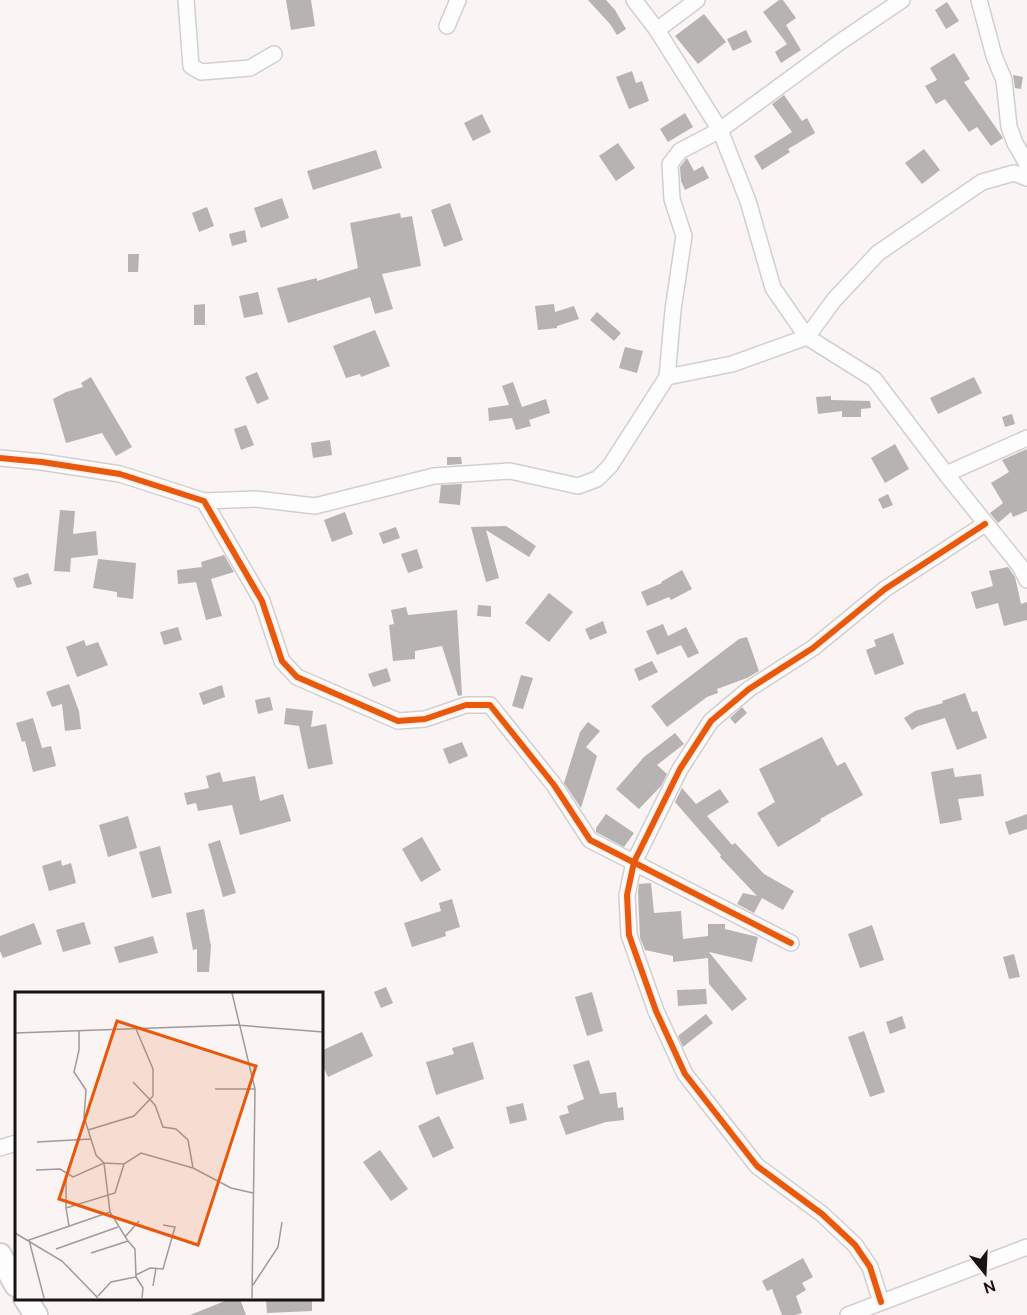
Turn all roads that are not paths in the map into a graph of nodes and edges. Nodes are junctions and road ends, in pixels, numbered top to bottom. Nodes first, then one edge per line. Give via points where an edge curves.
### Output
1 (186, 0) edge
2 (458, 0) edge
3 (634, 0) edge
4 (697, 0) edge
5 (902, 0) edge
6 (979, 0) edge
7 (447, 26) dead end
8 (657, 30) junction
9 (274, 54) dead end
10 (720, 130) junction
11 (1027, 164) edge
12 (1027, 178) edge
13 (807, 338) junction
14 (667, 377) junction
15 (1027, 438) edge
16 (0, 458) edge
17 (946, 474) junction
18 (204, 501) junction
19 (985, 524) junction
20 (1027, 580) edge
21 (634, 862) junction
22 (791, 943) dead end
23 (15, 1143) edge
24 (0, 1148) edge
25 (1027, 1247) edge
26 (0, 1255) edge
27 (15, 1283) edge
28 (26, 1300) edge
29 (881, 1302) junction
30 (36, 1315) edge
31 (848, 1315) edge

1 - 9 street via 191,66 201,72 250,69
2 - 7 street
3 - 8 street
4 - 8 street
5 - 10 street
6 - 11 street via 1004,80 1010,127
8 - 10 street
10 - 13 street via 748,201 773,288
10 - 14 street via 680,151 670,164 672,199 684,236
12 - 13 street via 1014,173 982,182 878,253 834,300
13 - 14 street via 732,364
13 - 17 street via 874,379
14 - 18 street via 610,466 597,479 578,486 510,471 434,476 315,506 256,499
15 - 17 street
16 - 18 street via 120,474
17 - 19 street
18 - 21 street via 262,601 282,661 297,677 398,721 425,719 466,705 490,705 555,786 590,840
19 - 20 street
19 - 21 street via 885,589 813,648 749,689 711,721 680,769
21 - 22 street
21 - 29 street via 627,895 629,935 656,1011 685,1074 757,1166 822,1214 855,1245 870,1267
23 - 24 street
25 - 29 street
26 - 27 street
28 - 30 street
29 - 31 street

